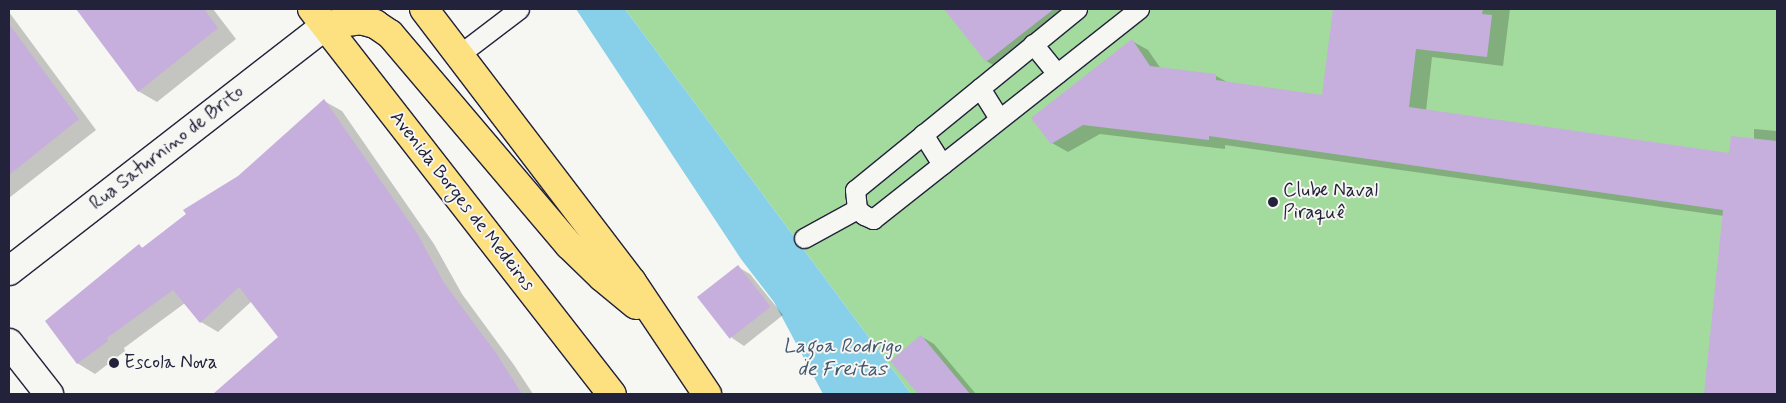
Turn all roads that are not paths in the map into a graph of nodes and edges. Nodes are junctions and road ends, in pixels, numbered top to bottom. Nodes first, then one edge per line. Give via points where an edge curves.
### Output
1 (424, 9) edge
2 (519, 9) edge
3 (1077, 9) edge
4 (1139, 9) edge
5 (319, 17) edge
6 (1033, 44) junction
7 (460, 54) junction
8 (1057, 74) junction
9 (980, 88) junction
10 (999, 119) junction
11 (923, 134) junction
12 (942, 164) junction
13 (857, 209) junction
14 (804, 238) dead end
15 (9, 271) edge
16 (659, 323) junction
17 (9, 342) edge
18 (49, 394) edge
19 (612, 394) edge
20 (707, 394) edge

1 - 7 highway
2 - 7 lane
3 - 6 lane
4 - 8 lane
5 - 15 street, Rua Saturnino de Brito
5 - 16 highway via 360,20 375,24 390,34 569,245 602,277
5 - 19 highway, Avenida Borges de Medeiros
6 - 8 lane
6 - 9 lane
7 - 16 highway via 632,282
8 - 10 lane
9 - 10 lane
9 - 11 lane
10 - 12 lane
11 - 12 lane
11 - 13 lane via 855,190
12 - 13 lane via 874,219
13 - 14 lane
16 - 20 highway
17 - 18 street

